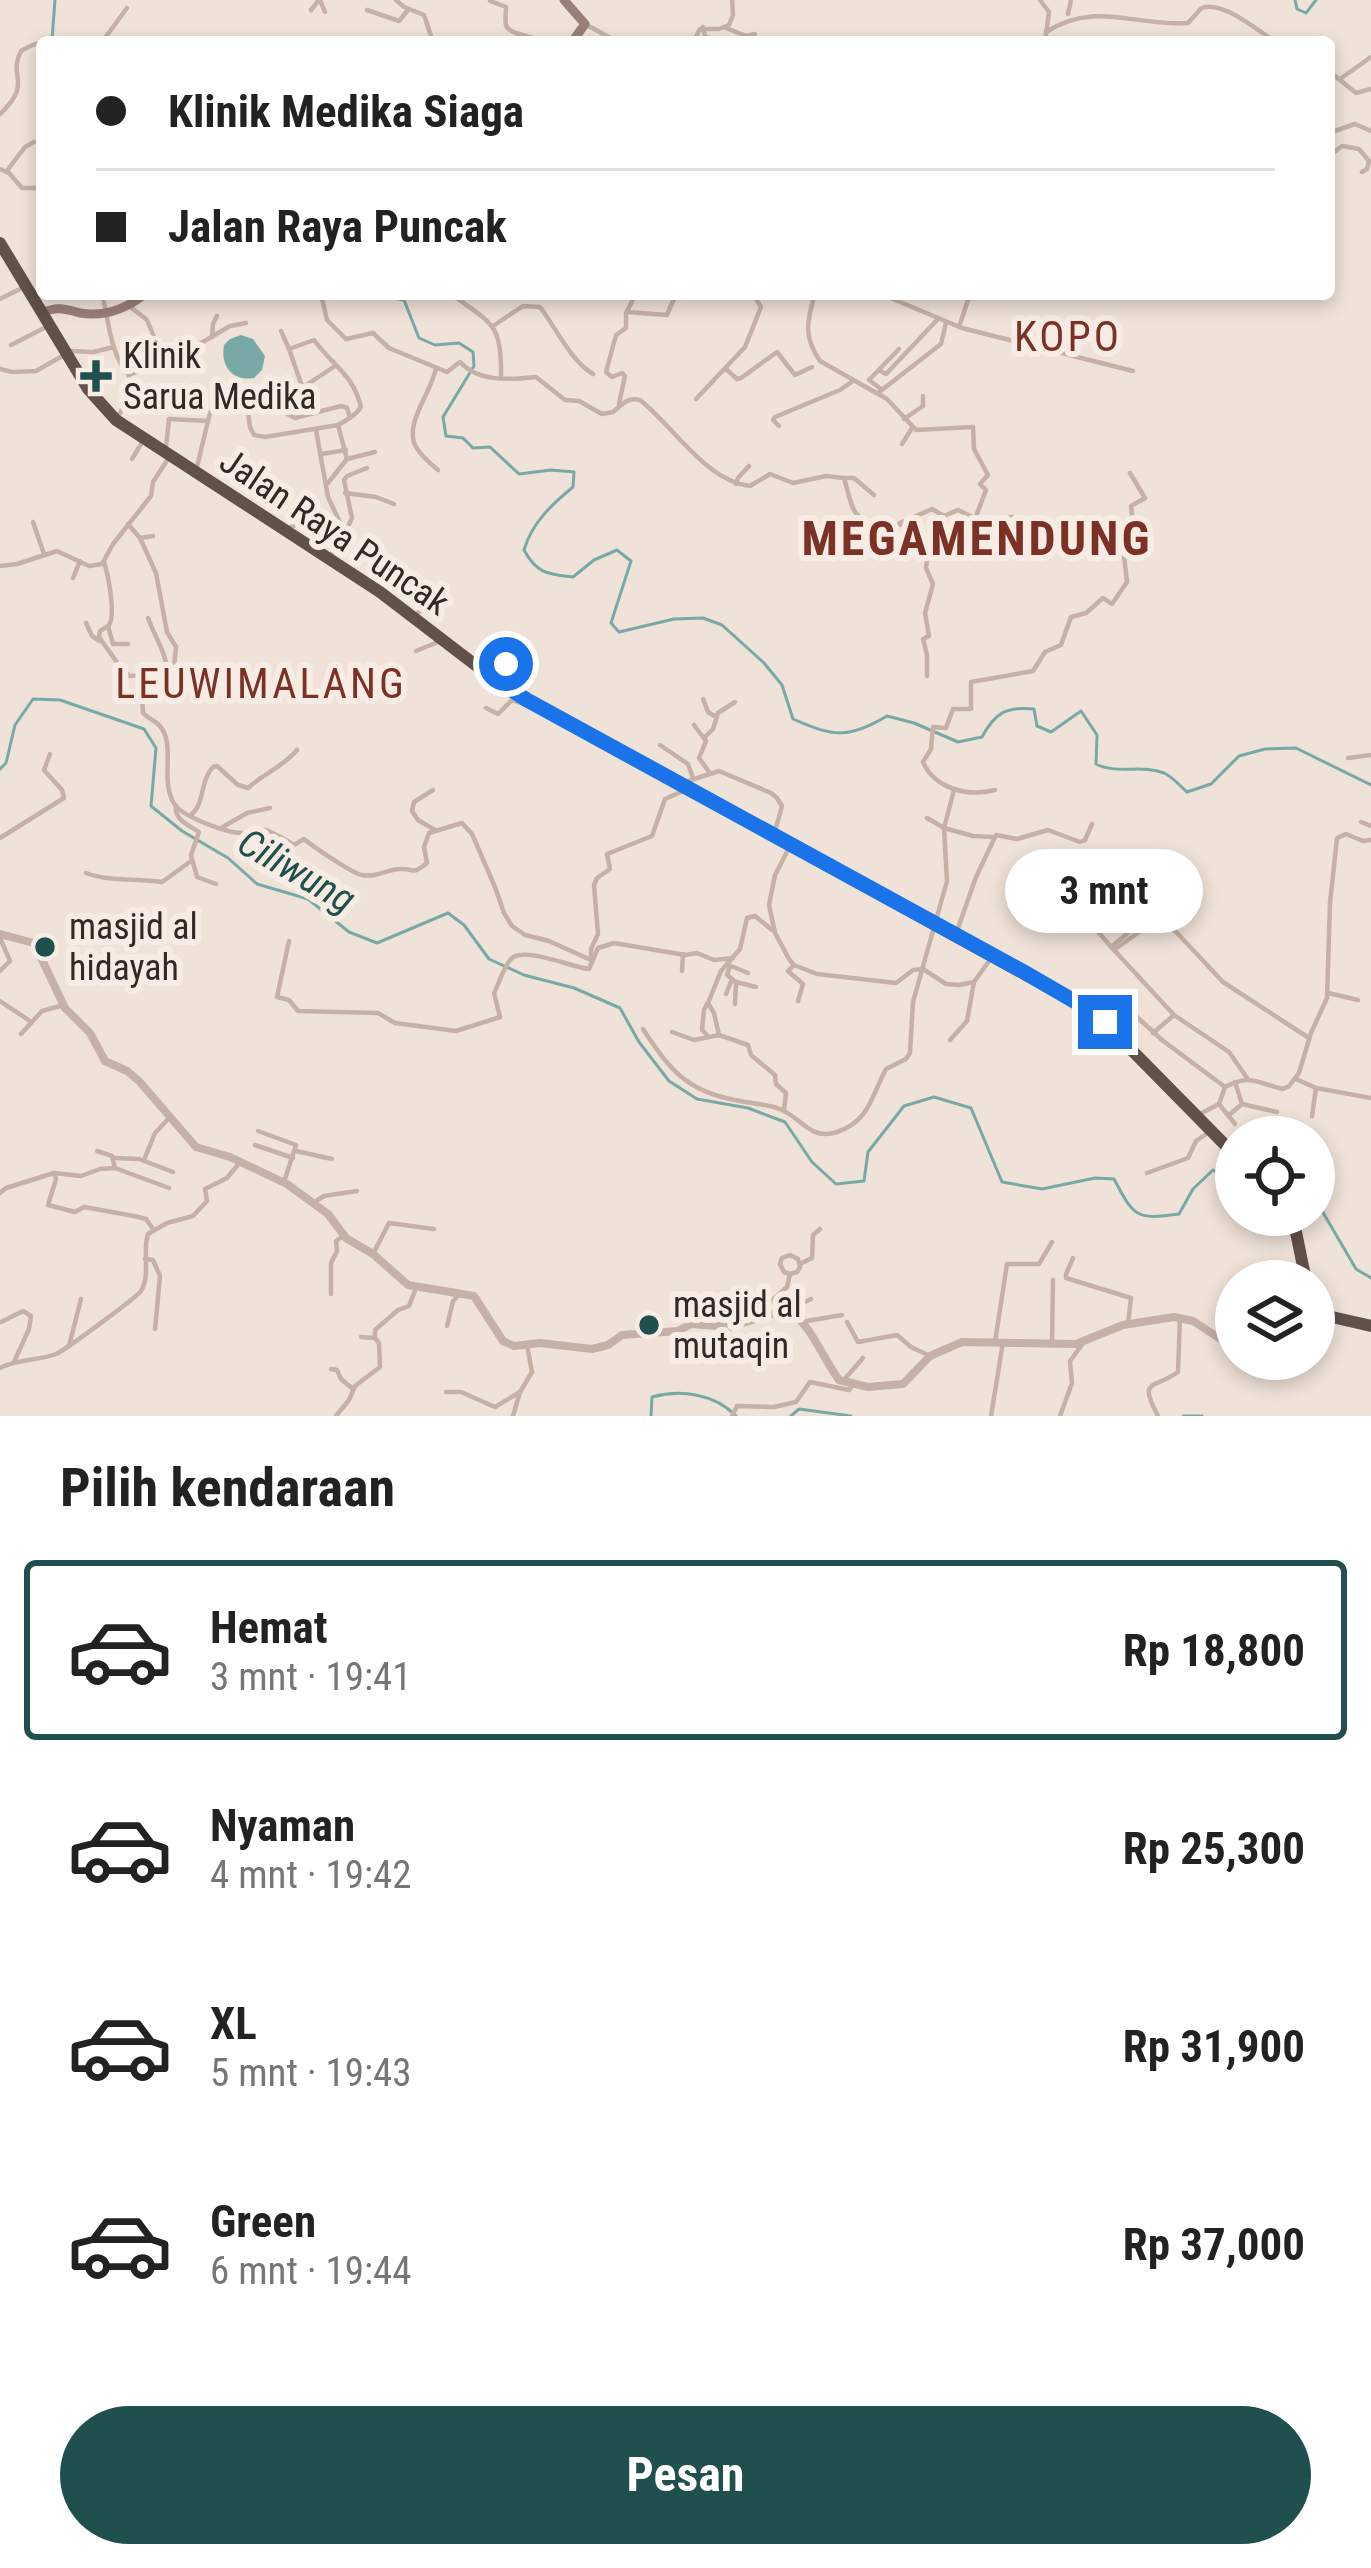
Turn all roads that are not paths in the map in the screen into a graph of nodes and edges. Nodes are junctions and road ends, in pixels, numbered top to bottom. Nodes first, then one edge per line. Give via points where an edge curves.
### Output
1 (320, 0) edge
2 (396, 0) edge
3 (564, 0) edge
4 (732, 0) edge
5 (1040, 0) edge
6 (1071, 0) edge
7 (490, 1) edge
8 (127, 8) dead end
9 (1092, 8) dead end
10 (311, 10) dead end
11 (367, 10) dead end
12 (408, 10) junction
13 (1124, 10) dead end
14 (325, 12) dead end
15 (1068, 14) junction
16 (585, 24) junction
17 (703, 27) junction
18 (725, 28) junction
19 (1046, 32) junction
20 (755, 34) dead end
21 (106, 36) edge
22 (431, 36) edge
23 (516, 36) edge
24 (576, 36) edge
25 (607, 36) edge
26 (696, 36) edge
27 (706, 36) edge
28 (740, 36) edge
29 (751, 36) edge
30 (1046, 36) edge
31 (1267, 36) edge
32 (36, 45) edge
33 (1371, 57) edge
34 (1335, 76) edge
35 (1340, 79) junction
36 (1371, 89) edge
37 (0, 114) edge
38 (1371, 130) edge
39 (1335, 132) edge
40 (34, 142) dead end
41 (1335, 151) edge
42 (3, 170) edge
43 (1362, 172) dead end
44 (36, 188) edge
45 (0, 243) edge
46 (26, 286) junction
47 (0, 299) edge
48 (103, 300) edge
49 (132, 300) edge
50 (137, 300) edge
51 (322, 300) edge
52 (460, 300) edge
53 (633, 300) edge
54 (673, 300) edge
55 (757, 300) edge
56 (813, 300) edge
57 (895, 300) edge
58 (968, 300) edge
59 (628, 312) junction
60 (42, 313) junction
61 (106, 313) junction
62 (217, 316) dead end
63 (942, 321) junction
64 (246, 323) dead end
65 (50, 326) junction
66 (493, 326) junction
67 (959, 327) junction
68 (281, 331) dead end
69 (212, 337) junction
70 (11, 345) dead end
71 (114, 347) junction
72 (289, 349) junction
73 (898, 349) dead end
74 (67, 354) junction
75 (164, 361) junction
76 (891, 362) junction
77 (337, 364) junction
78 (812, 367) dead end
79 (436, 368) junction
80 (0, 369) edge
81 (725, 369) junction
82 (1132, 371) dead end
83 (593, 374) dead end
84 (129, 376) junction
85 (501, 376) junction
86 (853, 381) junction
87 (302, 386) junction
88 (213, 390) dead end
89 (880, 391) junction
90 (923, 396) dead end
91 (697, 399) dead end
92 (620, 404) junction
93 (275, 406) junction
94 (350, 418) junction
95 (904, 419) junction
96 (116, 420) junction
97 (208, 421) junction
98 (338, 425) junction
99 (779, 426) dead end
100 (912, 428) junction
101 (316, 429) junction
102 (144, 439) junction
103 (902, 444) dead end
104 (346, 450) junction
105 (375, 452) dead end
106 (168, 454) junction
107 (320, 455) junction
108 (347, 458) junction
109 (132, 459) dead end
110 (749, 466) dead end
111 (367, 468) dead end
112 (438, 470) dead end
113 (196, 472) junction
114 (1130, 473) dead end
115 (844, 478) junction
116 (737, 482) junction
117 (326, 486) junction
118 (345, 493) junction
119 (874, 495) dead end
120 (394, 505) dead end
121 (1012, 517) dead end
122 (975, 519) junction
123 (33, 522) dead end
124 (128, 524) junction
125 (899, 524) junction
126 (285, 530) junction
127 (154, 536) dead end
128 (343, 537) junction
129 (140, 538) junction
130 (44, 554) junction
131 (329, 558) junction
132 (80, 561) junction
133 (104, 561) junction
134 (0, 566) edge
135 (73, 578) dead end
136 (434, 596) dead end
137 (413, 617) junction
138 (148, 618) dead end
139 (86, 623) dead end
140 (442, 639) junction
141 (104, 641) junction
142 (128, 644) dead end
143 (416, 651) dead end
144 (522, 652) dead end
145 (152, 668) dead end
146 (168, 670) junction
147 (141, 676) junction
148 (927, 676) dead end
149 (493, 678) junction
150 (704, 699) dead end
151 (527, 700) junction
152 (735, 702) dead end
153 (486, 708) dead end
154 (716, 717) junction
155 (694, 725) dead end
156 (704, 738) junction
157 (660, 745) dead end
158 (297, 750) dead end
159 (50, 754) dead end
160 (1371, 755) edge
161 (1348, 758) dead end
162 (710, 772) junction
163 (686, 784) junction
164 (954, 789) junction
165 (433, 790) dead end
166 (995, 790) dead end
167 (176, 806) junction
168 (270, 808) dead end
169 (190, 815) junction
170 (926, 818) dead end
171 (1361, 822) dead end
172 (1091, 824) dead end
173 (1371, 826) edge
174 (221, 828) junction
175 (944, 828) junction
176 (435, 830) junction
177 (773, 836) junction
178 (993, 837) junction
179 (0, 838) edge
180 (1371, 840) edge
181 (790, 845) junction
182 (191, 861) junction
183 (86, 873) dead end
184 (216, 884) dead end
185 (1129, 906) dead end
186 (1150, 906) dead end
187 (1161, 918) junction
188 (936, 923) junction
189 (1145, 927) junction
190 (775, 933) junction
191 (0, 936) edge
192 (955, 936) junction
193 (289, 941) dead end
194 (1113, 949) junction
195 (682, 954) junction
196 (992, 956) junction
197 (734, 958) junction
198 (592, 959) junction
199 (794, 964) junction
200 (729, 965) junction
201 (923, 968) junction
202 (0, 971) edge
203 (682, 971) dead end
204 (748, 973) dead end
205 (734, 981) junction
206 (974, 982) junction
207 (756, 987) dead end
208 (1328, 993) junction
209 (726, 994) dead end
210 (1358, 1000) dead end
211 (0, 1001) edge
212 (798, 1001) dead end
213 (708, 1003) junction
214 (735, 1004) dead end
215 (64, 1005) junction
216 (1174, 1015) junction
217 (30, 1022) junction
218 (1105, 1022) junction
219 (643, 1029) dead end
220 (672, 1032) dead end
221 (1153, 1033) junction
222 (21, 1034) dead end
223 (719, 1035) junction
224 (709, 1037) junction
225 (1309, 1038) junction
226 (950, 1040) dead end
227 (1247, 1078) junction
228 (1296, 1079) junction
229 (1234, 1082) junction
230 (1225, 1087) junction
231 (1316, 1088) junction
232 (1371, 1098) edge
233 (1219, 1104) junction
234 (1242, 1104) junction
235 (784, 1111) junction
236 (1277, 1112) dead end
237 (1229, 1115) joint
238 (1195, 1116) junction
239 (1312, 1116) dead end
240 (170, 1117) junction
241 (1210, 1132) junction
242 (1215, 1137) edge
243 (97, 1151) dead end
244 (294, 1154) junction
245 (114, 1158) junction
246 (332, 1159) dead end
247 (144, 1160) junction
248 (241, 1161) junction
249 (115, 1168) junction
250 (55, 1172) junction
251 (173, 1172) dead end
252 (1147, 1173) dead end
253 (284, 1182) junction
254 (169, 1188) dead end
255 (356, 1191) dead end
256 (0, 1193) edge
257 (313, 1203) junction
258 (153, 1229) junction
259 (434, 1229) dead end
260 (820, 1229) dead end
261 (344, 1236) junction
262 (1052, 1242) dead end
263 (373, 1254) junction
264 (1073, 1258) dead end
265 (145, 1259) junction
266 (800, 1264) junction
267 (790, 1274) junction
268 (1053, 1280) dead end
269 (416, 1288) junction
270 (462, 1292) junction
271 (331, 1294) dead end
272 (81, 1299) dead end
273 (811, 1299) dead end
274 (789, 1310) junction
275 (767, 1313) junction
276 (1180, 1317) junction
277 (1335, 1318) edge
278 (1, 1322) edge
279 (801, 1322) junction
280 (1128, 1324) junction
281 (447, 1326) dead end
282 (1371, 1326) edge
283 (155, 1329) dead end
284 (1215, 1335) edge
285 (361, 1337) dead end
286 (375, 1338) junction
287 (999, 1342) junction
288 (1084, 1342) junction
289 (1052, 1343) junction
290 (526, 1345) junction
291 (69, 1346) junction
292 (930, 1356) junction
293 (862, 1358) dead end
294 (14, 1363) junction
295 (0, 1368) edge
296 (331, 1369) dead end
297 (847, 1384) junction
298 (353, 1389) junction
299 (446, 1392) dead end
300 (520, 1392) junction
301 (336, 1416) edge
302 (513, 1416) edge
303 (732, 1416) edge
304 (992, 1416) edge
305 (1061, 1416) edge
306 (1158, 1416) edge

1 - 10 street
1 - 14 street
2 - 12 street
3 - 16 main road
4 - 18 street
5 - 19 street via 1049,12
6 - 15 street
7 - 23 street via 506,7 506,28
8 - 21 street
9 - 15 street
11 - 12 street via 400,21
12 - 22 street via 424,15
13 - 31 street via 1184,24 1200,8 1220,8
15 - 19 street
16 - 24 main road
16 - 25 street
17 - 18 street
17 - 26 street
17 - 27 street
18 - 28 street
19 - 30 street
20 - 29 street
32 - 37 street via 18,54 19,89
33 - 35 street
34 - 35 street
35 - 36 street via 1356,93
38 - 39 street via 1355,124
40 - 42 street
41 - 43 street via 1357,148 1369,159
42 - 44 street via 22,188
45 - 46 highway, Jalan Raya Puncak
46 - 47 street
46 - 60 highway, Jalan Raya Puncak
48 - 61 street
49 - 61 main road
50 - 75 street
51 - 79 street via 327,320 346,339 371,332
52 - 66 street
53 - 59 street
54 - 59 street via 667,315
55 - 81 street via 745,347
56 - 86 street via 806,324 815,354
57 - 63 street
58 - 67 street
59 - 92 street via 606,372 625,375
60 - 61 main road
60 - 65 highway, Jalan Raya Puncak
61 - 71 street
62 - 69 street
63 - 67 street
63 - 76 street
63 - 89 street via 941,344
64 - 69 street
65 - 70 street
65 - 74 highway, Jalan Raya Puncak
66 - 83 street via 523,306 539,307
66 - 85 street
67 - 82 street
68 - 72 street
69 - 75 street
71 - 74 street
71 - 84 street
72 - 77 street via 314,340
72 - 87 street
73 - 76 street
74 - 80 street via 36,371
74 - 96 highway, Jalan Raya Puncak
75 - 84 street
76 - 89 street via 868,381
77 - 87 street
77 - 94 street via 362,404
78 - 81 street via 795,375 778,352 741,378
79 - 85 street via 448,372 461,362 483,379
79 - 112 street via 413,438
81 - 91 street
84 - 96 street
85 - 92 street via 538,378 602,414
86 - 89 street
86 - 99 street via 775,417
87 - 93 street
88 - 97 street
89 - 95 street
90 - 95 street via 923,406
92 - 116 street via 640,400 702,462
93 - 94 street via 298,418 344,406
93 - 101 street via 261,402 249,411 255,436
94 - 98 street
95 - 100 street
96 - 102 highway, Jalan Raya Puncak
97 - 106 street via 169,419
97 - 113 street
98 - 101 street
98 - 104 street
100 - 103 street
100 - 122 street via 973,427 988,475
101 - 107 street
102 - 106 highway, Jalan Raya Puncak
102 - 109 street
104 - 107 street
104 - 108 street
105 - 108 street
106 - 113 highway, Jalan Raya Puncak
106 - 124 street via 152,496
107 - 117 street
108 - 117 street
110 - 116 street
111 - 118 street via 346,476
113 - 126 highway, Jalan Raya Puncak
114 - 164 street via 1145,498 1131,506 1126,582 1112,604 1103,598 1069,618 1061,645 1034,670 971,682 970,709 952,710 946,728 933,727 925,769
115 - 116 street via 793,483 771,474 750,486
115 - 119 street
115 - 125 street via 849,503 865,523 879,530
117 - 128 street
118 - 120 street
118 - 128 street via 352,515
121 - 122 street
122 - 125 street via 932,509
123 - 130 street
124 - 129 street
124 - 133 street
125 - 148 street via 920,532 929,548
126 - 128 street via 308,520
126 - 131 highway, Jalan Raya Puncak
127 - 129 street
128 - 131 street
129 - 146 street via 176,646
130 - 132 street
130 - 134 street
131 - 137 highway, Jalan Raya Puncak
132 - 133 street
132 - 135 street
133 - 141 street via 112,612
136 - 137 street
137 - 140 highway, Jalan Raya Puncak
138 - 146 street
139 - 141 street
140 - 143 street
140 - 149 highway, Jalan Raya Puncak
141 - 142 street
141 - 147 street via 127,674
144 - 149 street
145 - 146 street
146 - 147 street
147 - 167 street via 143,713 166,739
149 - 151 highway, Jalan Raya Puncak
150 - 154 street
151 - 153 street via 511,700 499,714
151 - 163 highway, Jalan Raya Puncak
152 - 154 street
154 - 156 street
155 - 156 street
156 - 162 street via 700,759
157 - 163 street via 688,764
158 - 169 street via 248,788 211,768
159 - 179 street via 44,770 64,797
160 - 161 street
162 - 163 street
162 - 177 street via 777,798 782,812
163 - 177 highway, Jalan Raya Puncak
163 - 198 street via 666,798 652,835 608,854 610,870 594,884
164 - 166 street
164 - 175 street
165 - 176 street via 412,807
167 - 169 street
167 - 182 street via 199,832
168 - 174 street
169 - 174 street
170 - 175 street
171 - 173 street
172 - 178 street via 1080,842 1048,830
174 - 176 street via 263,829 294,845 304,839 362,875 422,868
175 - 178 street
175 - 188 street via 948,875
176 - 198 street via 467,826 517,931
177 - 181 highway, Jalan Raya Puncak
178 - 192 street
180 - 208 street via 1336,838
181 - 188 highway, Jalan Raya Puncak
181 - 190 street via 771,888
182 - 183 street via 162,882
182 - 184 street via 199,878
185 - 189 street
186 - 187 street
187 - 189 street
187 - 225 street via 1225,984
188 - 192 highway, Jalan Raya Puncak
188 - 201 street
189 - 194 street
190 - 197 street via 750,915
190 - 199 street
191 - 202 street via 10,961
191 - 215 street via 35,944
192 - 196 highway, Jalan Raya Puncak
193 - 198 street via 277,997 300,1012 378,1013 395,1023 458,1031 500,1017 494,993 520,955 590,969
194 - 194 street via 1094,927 1108,913 1128,933
194 - 216 street
195 - 197 street
195 - 198 street via 614,943
195 - 203 street
196 - 206 street
196 - 218 highway, Jalan Raya Puncak
197 - 200 street
199 - 201 street via 820,975 895,982
199 - 212 street via 788,971 803,984
200 - 204 street
200 - 205 street
200 - 213 street
201 - 206 street via 950,985
201 - 235 street via 910,1053 886,1069 864,1117 822,1134
205 - 207 street
205 - 209 street
205 - 214 street
206 - 226 street via 969,1017
208 - 210 street
208 - 225 street
211 - 217 street
213 - 223 street
213 - 224 street via 701,1025
215 - 217 street
215 - 240 street via 105,1061 135,1077
216 - 221 street
216 - 227 street via 1227,1050
217 - 222 street
218 - 221 street via 1122,1004
218 - 238 highway, Jalan Raya Puncak
219 - 235 street via 682,1079
220 - 224 street
221 - 230 street
223 - 224 street
223 - 235 street via 748,1045 773,1073 787,1095
225 - 228 street
227 - 228 street via 1283,1089
227 - 229 street
228 - 231 street
229 - 230 street
229 - 234 street
230 - 233 street
231 - 232 street
231 - 239 street
233 - 237 street
233 - 238 street
234 - 236 street
234 - 237 street
238 - 241 highway, Jalan Raya Puncak
240 - 247 street
240 - 248 street via 198,1148
241 - 242 highway, Jalan Raya Puncak
241 - 252 street via 1188,1158
243 - 245 street
244 - 244 street via 256,1146 260,1132 294,1143
244 - 246 street
244 - 253 street
245 - 247 street
245 - 249 street
247 - 251 street
248 - 253 street
248 - 258 street via 204,1190 207,1201 195,1216
249 - 250 street
249 - 254 street
250 - 256 street
250 - 258 street via 47,1205 134,1216
253 - 257 street
255 - 257 street
257 - 261 street
258 - 265 street
259 - 263 street via 388,1222
260 - 266 street via 812,1258
261 - 263 street
261 - 271 street via 331,1263
262 - 287 street via 1039,1264 1007,1264
263 - 269 street
264 - 280 street via 1066,1278 1131,1298
265 - 283 street via 160,1274
265 - 291 street via 139,1294
266 - 267 street
266 - 267 street via 784,1256 781,1267
267 - 275 street
268 - 289 street
269 - 270 street
269 - 286 street via 411,1304
270 - 281 street
270 - 290 street via 477,1299 504,1342
272 - 291 street
273 - 274 street
274 - 275 street
274 - 279 street
275 - 290 street via 730,1327 622,1335 592,1349
276 - 280 street
276 - 284 street
276 - 306 street via 1178,1372 1148,1390
277 - 282 highway
278 - 294 street via 25,1310 31,1317
279 - 292 street via 845,1319 858,1342 897,1335
279 - 297 street
280 - 288 street
285 - 286 street
286 - 298 street via 380,1366
287 - 289 street
287 - 292 street via 959,1342
287 - 304 street
288 - 289 street
288 - 305 street via 1070,1361
290 - 300 street via 532,1370
291 - 294 street
292 - 297 street via 898,1386
293 - 297 street
294 - 295 street
296 - 298 street
297 - 303 street via 849,1390 810,1382 794,1403 736,1406
298 - 301 street
299 - 300 street via 496,1407
300 - 302 street

